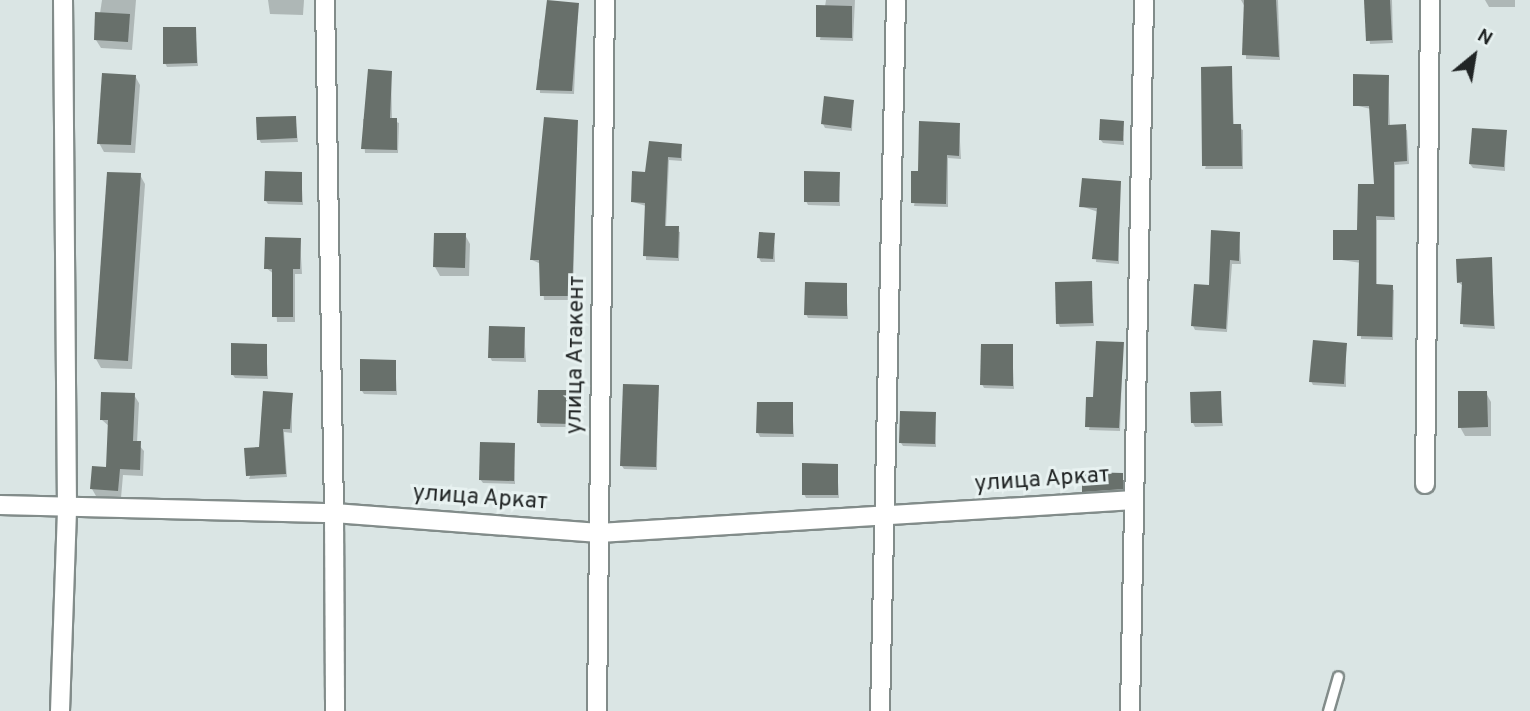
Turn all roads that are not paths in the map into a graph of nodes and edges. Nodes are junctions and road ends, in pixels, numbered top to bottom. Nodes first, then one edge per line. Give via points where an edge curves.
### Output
1 (63, 0) edge
2 (325, 0) edge
3 (605, 0) edge
4 (895, 0) edge
5 (1144, 0) edge
6 (1430, 0) edge
7 (1425, 484) dead end
8 (1134, 500) junction
9 (0, 505) edge
10 (67, 508) junction
11 (334, 513) junction
12 (882, 517) junction
13 (599, 533) junction
14 (1338, 676) dead end
15 (60, 711) edge
16 (335, 711) edge
17 (597, 711) edge
18 (880, 711) edge
19 (1130, 711) edge
20 (1328, 711) edge

1 - 10 street
2 - 11 street
3 - 13 street, улица Атакент
4 - 12 street
5 - 8 street
6 - 7 street
8 - 12 street, улица Аркат
8 - 19 street
9 - 10 street, улица Аркат
10 - 11 street, улица Аркат
10 - 15 street
11 - 13 street, улица Аркат
11 - 16 street
12 - 13 street, улица Аркат
12 - 18 street
13 - 17 street, улица Атакент
14 - 20 lane

